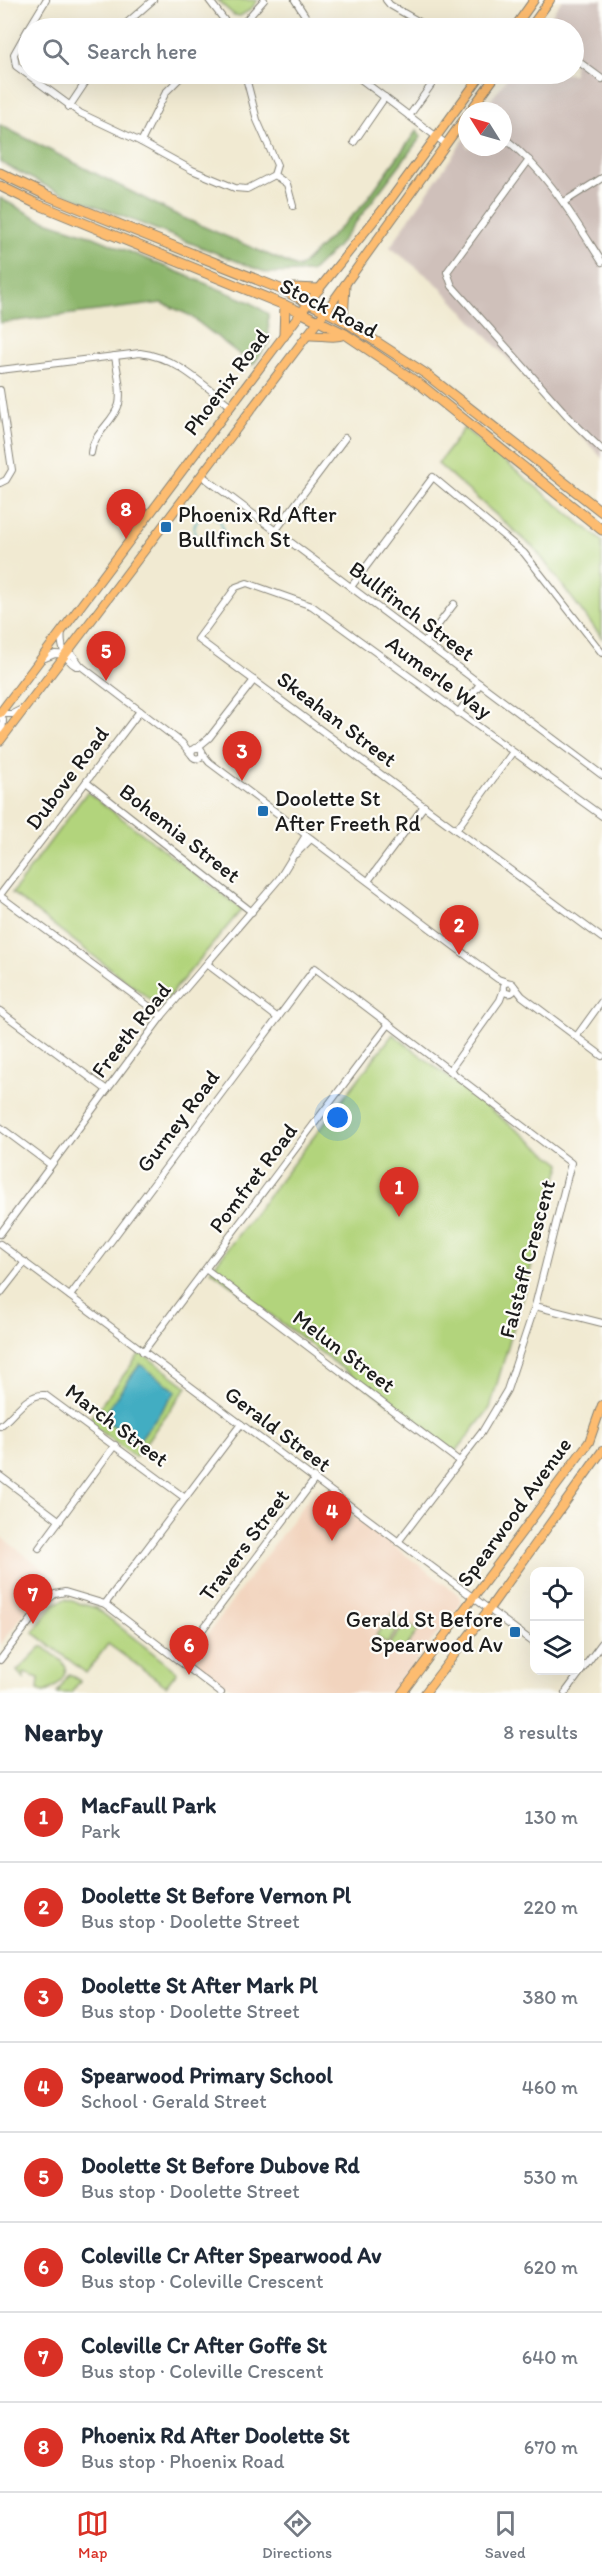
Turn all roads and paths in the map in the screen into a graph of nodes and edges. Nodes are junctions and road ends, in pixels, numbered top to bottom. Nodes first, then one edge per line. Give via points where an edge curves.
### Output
1 (46, 0) edge
2 (153, 0) edge
3 (209, 0) edge
4 (264, 0) edge
5 (295, 0) edge
6 (386, 0) edge
7 (534, 0) edge
8 (550, 0) edge
9 (35, 18) edge
10 (132, 18) edge
11 (221, 18) edge
12 (249, 18) edge
13 (307, 18) edge
14 (413, 18) edge
15 (521, 18) edge
16 (537, 18) edge
17 (18, 47) edge
18 (584, 66) edge
19 (18, 68) edge
20 (602, 79) edge
21 (39, 84) edge
22 (84, 84) edge
23 (174, 84) edge
24 (248, 84) edge
25 (368, 84) edge
26 (432, 84) edge
27 (475, 84) edge
28 (490, 84) edge
29 (386, 97) junction
30 (462, 101) joint
31 (478, 102) edge
32 (69, 107) junction
33 (456, 109) joint
34 (409, 116) junction
35 (458, 128) edge
36 (436, 136) junction
37 (141, 142) junction
38 (354, 142) dead end
39 (446, 144) junction
40 (512, 145) edge
41 (529, 160) junction
42 (0, 172) edge
43 (274, 175) junction
44 (602, 178) edge
45 (0, 186) edge
46 (564, 202) junction
47 (293, 206) dead end
48 (602, 262) edge
49 (345, 285) junction
50 (319, 289) junction
51 (283, 290) junction
52 (309, 303) junction
53 (285, 305) junction
54 (326, 310) junction
55 (302, 312) junction
56 (318, 320) junction
57 (343, 320) junction
58 (345, 334) junction
59 (307, 335) junction
60 (284, 336) junction
61 (115, 356) junction
62 (0, 370) edge
63 (0, 390) edge
64 (231, 406) junction
65 (345, 438) dead end
66 (602, 450) edge
67 (91, 453) dead end
68 (201, 475) junction
69 (0, 483) edge
70 (602, 512) edge
71 (276, 530) junction
72 (602, 530) edge
73 (248, 583) joint
74 (351, 587) junction
75 (454, 604) dead end
76 (62, 631) junction
77 (425, 642) junction
78 (602, 653) edge
79 (66, 654) junction
80 (39, 660) junction
81 (254, 680) junction
82 (480, 684) junction
83 (27, 706) junction
84 (140, 711) junction
85 (458, 713) junction
86 (0, 714) edge
87 (1, 740) edge
88 (197, 752) junction
89 (512, 753) junction
90 (601, 773) edge
91 (86, 782) junction
92 (424, 806) junction
93 (602, 816) edge
94 (456, 830) junction
95 (309, 837) junction
96 (368, 881) junction
97 (0, 896) edge
98 (252, 912) junction
99 (602, 938) edge
100 (207, 964) junction
101 (315, 968) joint
102 (508, 989) junction
103 (602, 1001) edge
104 (0, 1011) edge
105 (162, 1016) junction
106 (278, 1018) junction
107 (389, 1024) junction
108 (576, 1037) junction
109 (602, 1056) edge
110 (450, 1070) junction
111 (107, 1090) junction
112 (0, 1127) edge
113 (51, 1165) junction
114 (0, 1234) edge
115 (0, 1244) edge
116 (25, 1262) junction
117 (207, 1270) junction
118 (0, 1294) edge
119 (70, 1296) junction
120 (535, 1306) junction
121 (602, 1323) edge
122 (143, 1352) junction
123 (602, 1405) edge
124 (241, 1424) junction
125 (0, 1426) edge
126 (115, 1445) junction
127 (602, 1451) edge
128 (459, 1461) junction
129 (0, 1476) edge
130 (315, 1479) junction
131 (185, 1498) junction
132 (60, 1521) junction
133 (398, 1542) junction
134 (39, 1548) dead end
135 (474, 1598) junction
136 (105, 1604) junction
137 (489, 1609) junction
138 (530, 1640) edge
139 (602, 1643) edge
140 (0, 1660) edge
141 (179, 1661) junction
142 (577, 1676) joint
143 (221, 1693) edge
144 (402, 1693) edge
145 (425, 1693) edge
146 (565, 1693) edge

1 - 9 street
2 - 10 street
3 - 11 street
4 - 12 street
5 - 13 street
6 - 14 street
7 - 15 main road
8 - 16 main road
17 - 19 street via 14,54
18 - 20 street
21 - 32 street
22 - 32 street
23 - 37 street
24 - 43 street via 257,120 277,165
25 - 29 street
26 - 34 street
27 - 30 main road, Phoenix Road
28 - 31 main road, Phoenix Road
29 - 34 street
29 - 38 street
30 - 33 main road, Phoenix Road
32 - 37 street
33 - 36 main road, Phoenix Road
34 - 36 street
35 - 39 main road, Phoenix Road
36 - 39 street
36 - 50 main road, Phoenix Road
37 - 43 street via 235,188 247,189
39 - 49 main road, Phoenix Road
40 - 41 street
41 - 46 street
41 - 66 street via 447,272 452,286
42 - 51 highway, Stock Road via 46,195
43 - 47 street via 287,184
44 - 46 street
45 - 53 highway, Stock Road
46 - 48 street
49 - 54 main road, Phoenix Road
49 - 57 highway
50 - 51 highway
50 - 52 main road, Phoenix Road
51 - 52 highway, Stock Road
52 - 54 highway, Stock Road
52 - 55 main road, Phoenix Road
53 - 55 highway, Stock Road
53 - 60 highway
54 - 56 main road, Phoenix Road
54 - 57 highway, Stock Road
55 - 56 highway, Stock Road
55 - 60 main road, Phoenix Road
56 - 58 highway, Stock Road
56 - 59 main road, Phoenix Road
57 - 70 highway, Stock Road via 436,381
58 - 59 highway via 335,338
58 - 72 highway, Stock Road via 421,385
59 - 68 main road, Phoenix Road
60 - 64 main road, Phoenix Road
61 - 62 street
61 - 64 street via 140,353 168,360
61 - 67 street via 119,406 92,442
63 - 69 street via 12,470
64 - 76 main road, Phoenix Road
65 - 71 street
68 - 71 street, Bullfinch Street
68 - 79 main road, Phoenix Road
71 - 74 street, Bullfinch Street
73 - 81 street, Skeahan Street via 236,586 198,639
73 - 85 street, Aumerle Way via 312,606
74 - 77 street, Bullfinch Street
74 - 78 street via 433,477 524,553
75 - 77 street
76 - 79 street via 61,646
76 - 80 main road, Phoenix Road
77 - 82 street, Bullfinch Street
79 - 80 street
79 - 83 main road, Phoenix Road
79 - 84 street
80 - 86 main road, Phoenix Road
81 - 88 street
81 - 92 street, Skeahan Street
82 - 85 street
82 - 90 street, Bullfinch Street
83 - 86 street via 12,714
83 - 87 main road, Phoenix Road
84 - 88 street
84 - 91 street, Dubove Road
85 - 89 street, Aumerle Way
86 - 87 street
88 - 95 street
89 - 93 street, Aumerle Way
89 - 94 street
91 - 97 street, Dubove Road
91 - 98 street, Bohemia Street
92 - 94 street, Skeahan Street
92 - 96 street
94 - 99 street, Skeahan Street
95 - 96 street
95 - 98 street, Freeth Road
96 - 102 street
97 - 105 street
98 - 100 street, Freeth Road
100 - 105 street, Freeth Road
100 - 106 street
101 - 106 street, Gurney Road
101 - 107 street, Falstaff Crescent
102 - 108 street
102 - 110 street
103 - 108 street
104 - 111 street
105 - 111 street, Freeth Road
106 - 119 street, Gurney Road
107 - 110 street, Falstaff Crescent
107 - 117 street, Pomfret Road
108 - 109 street
110 - 120 street, Falstaff Crescent via 571,1163
111 - 113 street, Freeth Road
112 - 113 street
113 - 114 street, Freeth Road
115 - 116 street, Gerald Street
116 - 118 street
116 - 119 street, Gerald Street
117 - 122 street, Pomfret Road
117 - 128 street, Melun Street
119 - 122 street, Gerald Street
120 - 121 street
120 - 128 street, Falstaff Crescent via 515,1370 498,1408
122 - 124 street, Gerald Street
123 - 135 main road, Spearwood Avenue via 589,1442
124 - 130 street, Gerald Street
124 - 131 street
125 - 126 street, March Street via 39,1394
126 - 131 street, March Street
126 - 132 street
127 - 137 main road, Spearwood Avenue
128 - 133 street, Falstaff Crescent
129 - 132 street
130 - 133 street, Gerald Street
130 - 141 street, Travers Street
131 - 136 street
132 - 134 street
133 - 135 street, Gerald Street
135 - 137 street, Gerald Street
135 - 144 main road, Spearwood Avenue
136 - 140 street via 65,1592 55,1594
136 - 141 street
137 - 138 street, Gerald Street
137 - 145 main road, Spearwood Avenue
139 - 142 street
141 - 143 street
142 - 146 street

